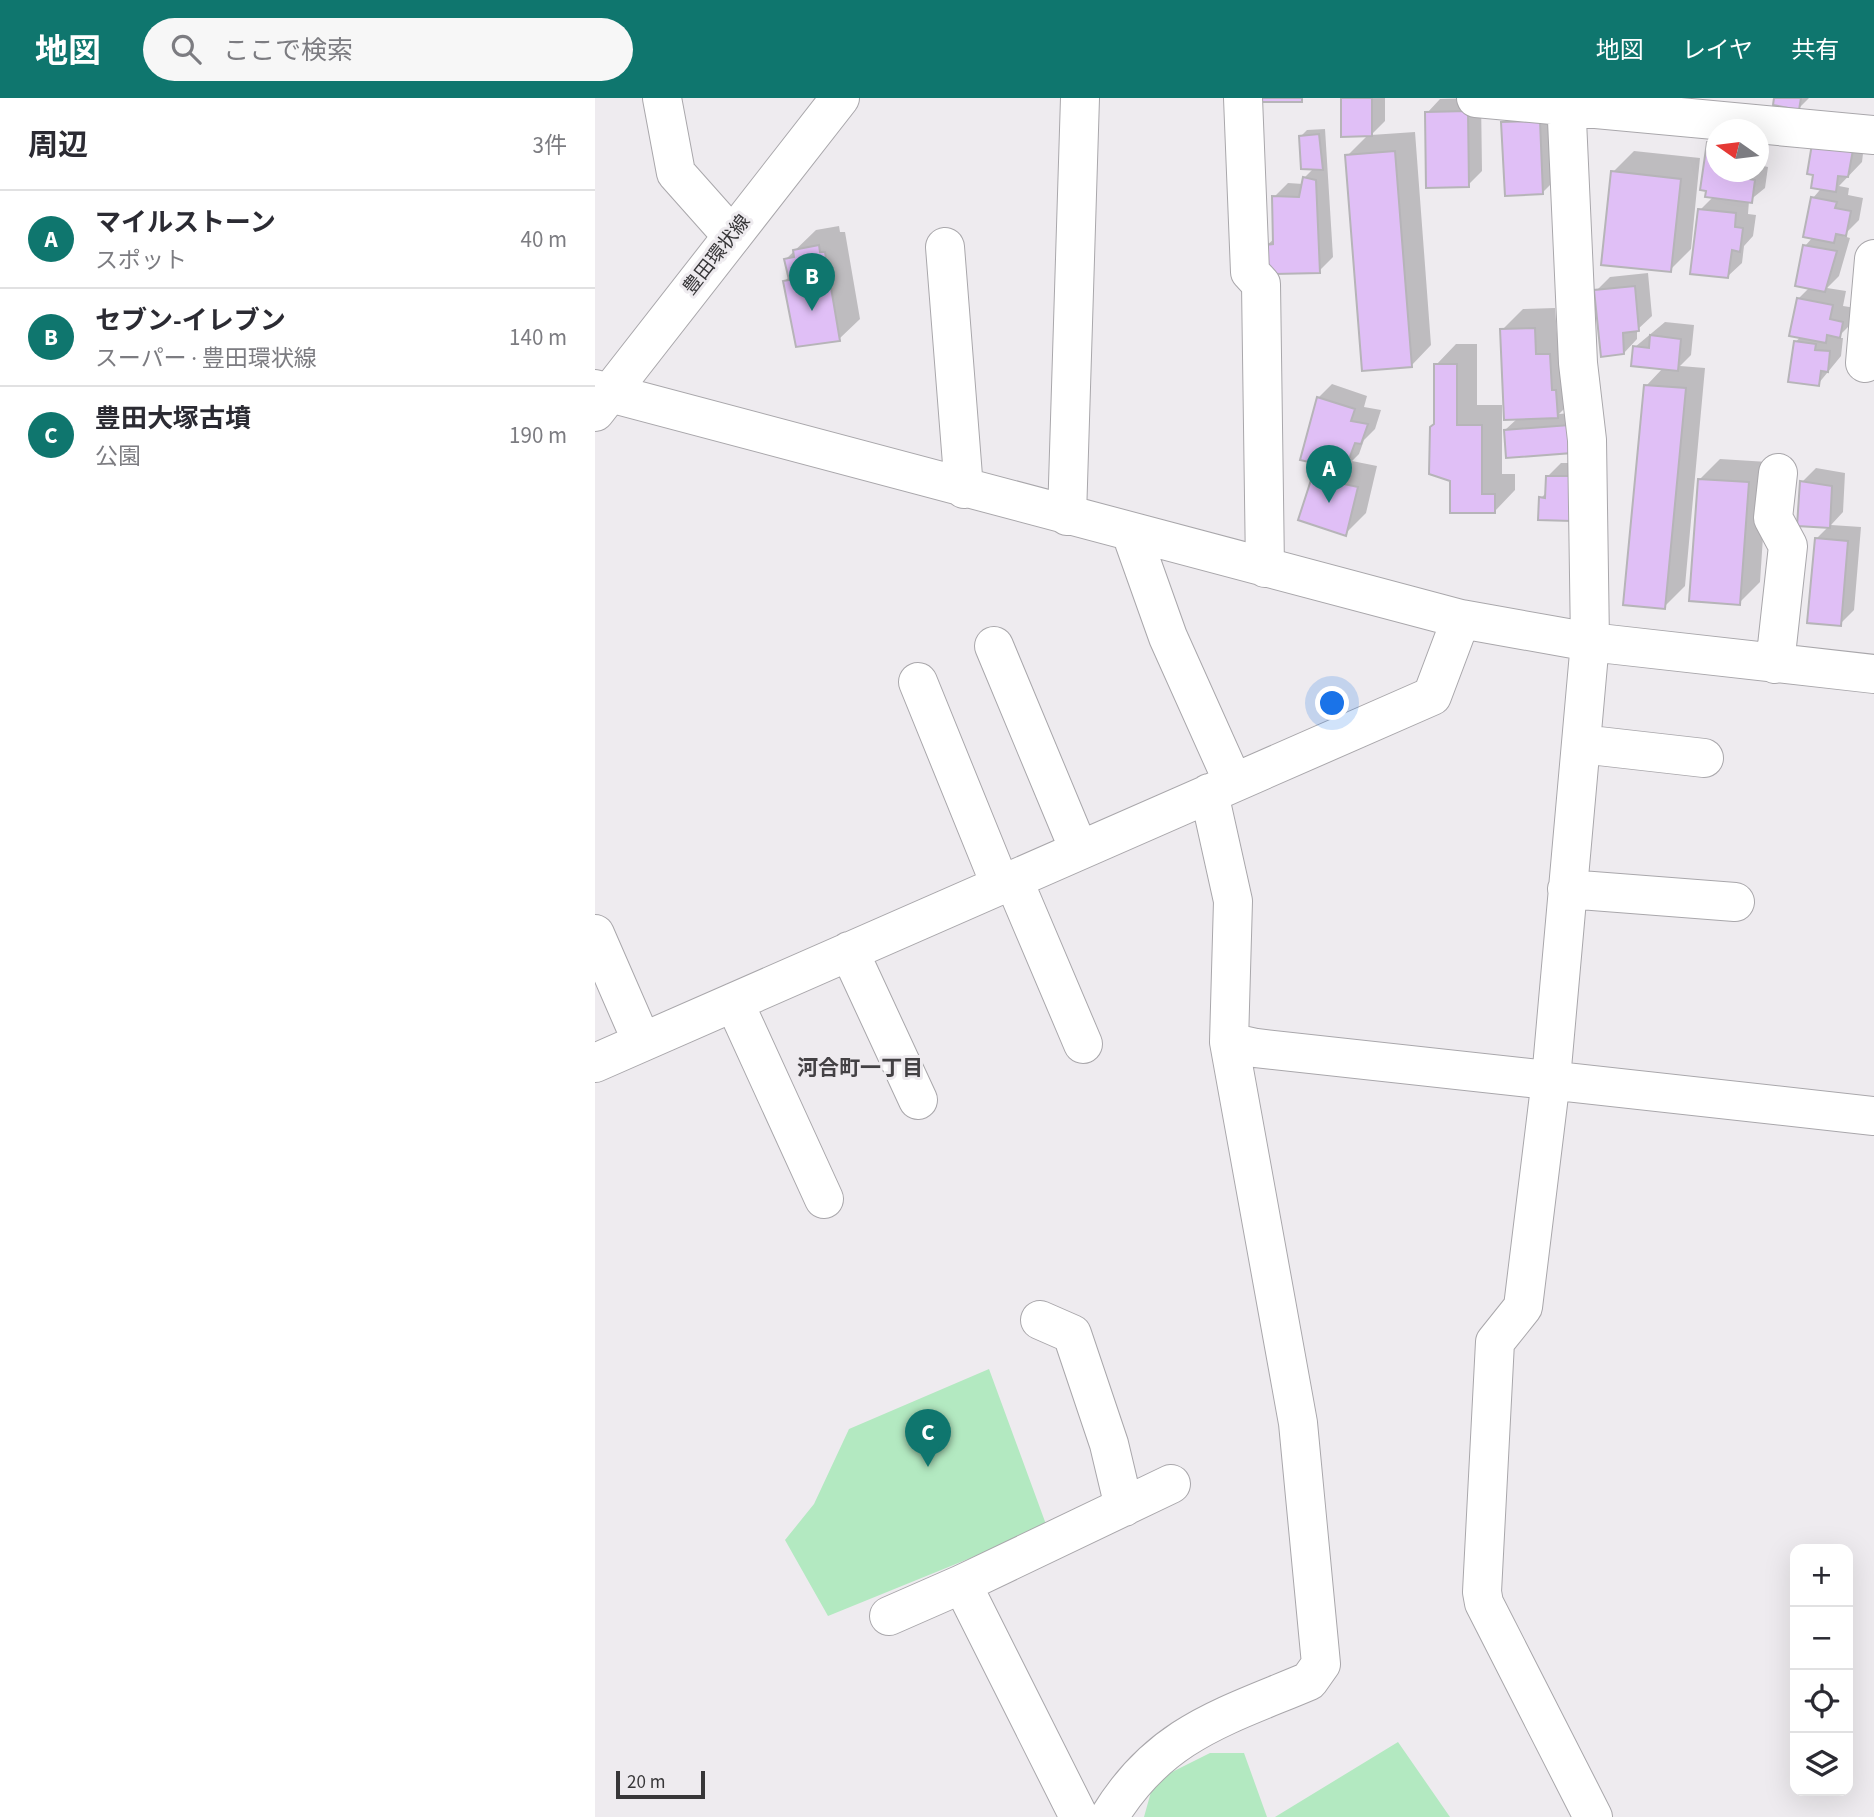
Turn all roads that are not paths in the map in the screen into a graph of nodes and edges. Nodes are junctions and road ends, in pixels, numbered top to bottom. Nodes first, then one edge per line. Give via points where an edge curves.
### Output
1 (662, 98) edge
2 (840, 98) edge
3 (1080, 98) edge
4 (1243, 98) edge
5 (1476, 98) edge
6 (1566, 101) edge
7 (1874, 135) edge
8 (732, 236) junction
9 (945, 247) dead end
10 (1874, 259) edge
11 (1865, 363) dead end
12 (600, 398) edge
13 (1778, 474) dead end
14 (964, 489) junction
15 (1067, 516) junction
16 (1131, 533) junction
17 (1265, 568) junction
18 (1461, 620) junction
19 (1590, 642) junction
20 (994, 646) dead end
21 (1775, 664) junction
22 (1874, 674) edge
23 (918, 682) dead end
24 (1581, 744) junction
25 (1704, 758) dead end
26 (1221, 788) junction
27 (1079, 850) junction
28 (1007, 882) junction
29 (1567, 889) junction
30 (1735, 902) dead end
31 (595, 934) edge
32 (849, 951) junction
33 (734, 1002) junction
34 (642, 1042) junction
35 (1229, 1042) junction
36 (1083, 1044) dead end
37 (595, 1063) edge
38 (1551, 1079) junction
39 (918, 1100) dead end
40 (1874, 1116) edge
41 (824, 1199) dead end
42 (1040, 1320) dead end
43 (1171, 1484) dead end
44 (1124, 1507) junction
45 (962, 1584) junction
46 (889, 1616) dead end
47 (1079, 1817) edge
48 (1109, 1817) edge
49 (1593, 1817) edge

1 - 8 street via 676,173
2 - 8 street, 豊田環状線
3 - 15 street
4 - 17 street via 1250,272 1261,284
5 - 6 street
6 - 7 street
6 - 19 street via 1578,363 1587,440
8 - 12 street, 豊田環状線
9 - 14 street
10 - 11 street
12 - 14 street
13 - 21 street via 1773,518 1789,546
14 - 15 street
15 - 16 street
16 - 17 street
16 - 26 street
17 - 18 street
18 - 19 street
18 - 26 street via 1432,696
19 - 21 street
19 - 24 street
20 - 27 street
21 - 22 street
23 - 28 street
24 - 25 street
24 - 29 street
26 - 27 street
26 - 35 street via 1233,901
27 - 28 street
28 - 32 street
28 - 36 street
29 - 30 street
29 - 38 street
31 - 34 street
32 - 33 street
32 - 39 street
33 - 34 street
33 - 41 street
34 - 37 street
35 - 38 street
35 - 48 street via 1298,1423 1321,1664 1309,1681 1193,1731 1144,1767
38 - 40 street
38 - 49 street via 1523,1307 1495,1342 1482,1592
42 - 44 street via 1072,1334 1109,1444
43 - 44 street
44 - 45 street
45 - 46 street
45 - 47 street

